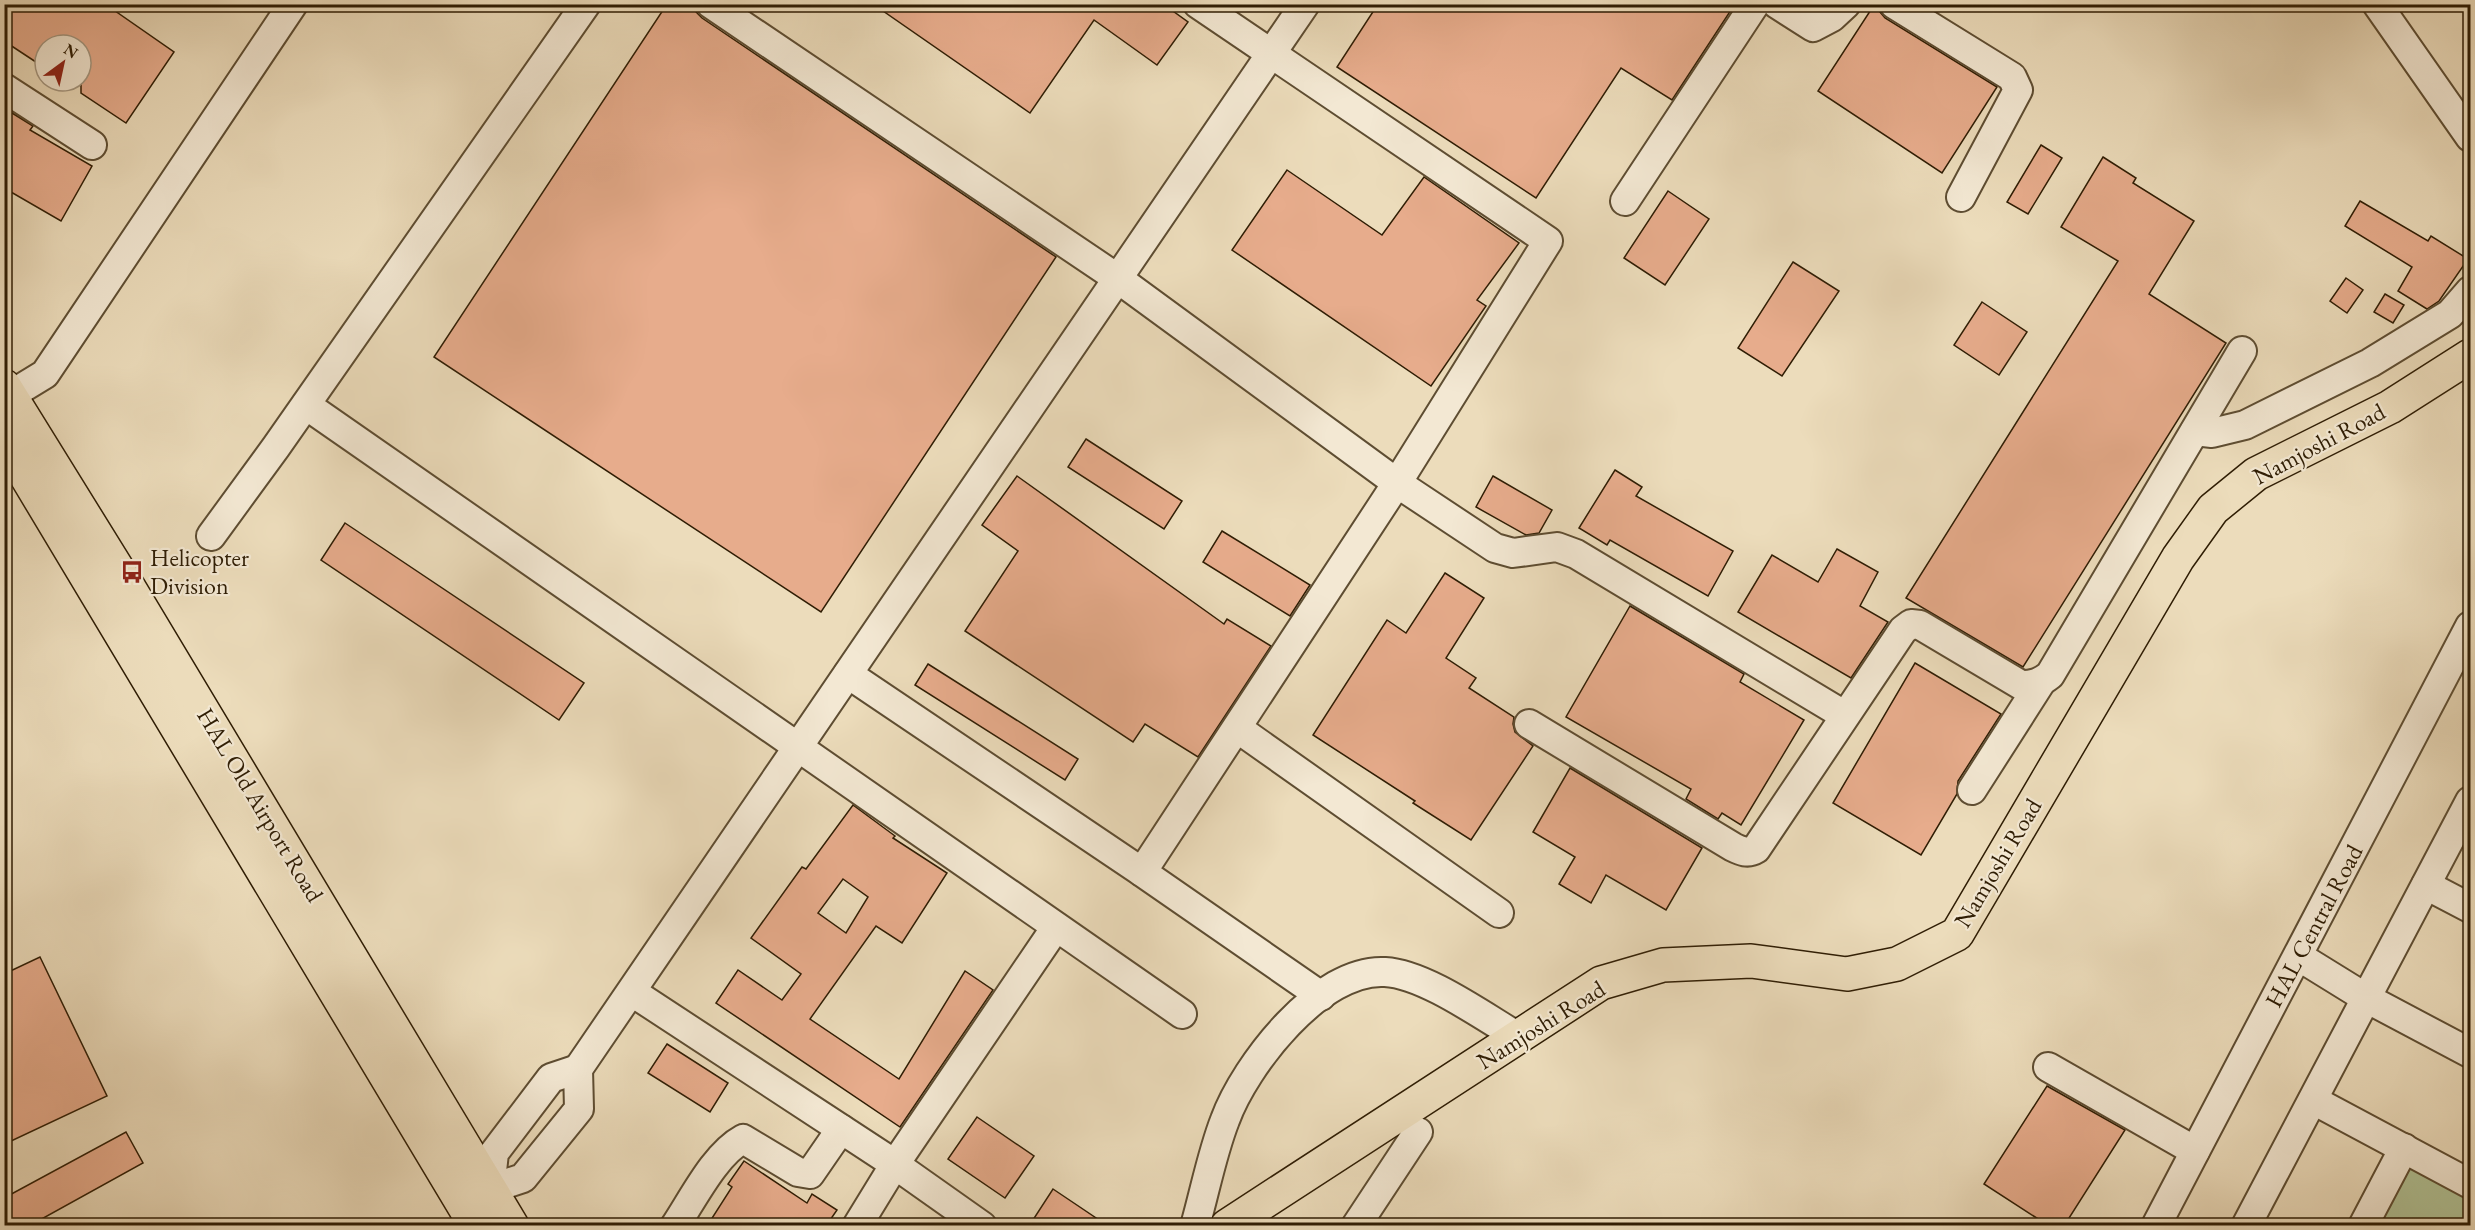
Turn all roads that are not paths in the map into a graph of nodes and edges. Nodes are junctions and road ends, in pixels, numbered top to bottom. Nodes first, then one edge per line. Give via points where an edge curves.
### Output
1 (293, 4) edge
2 (586, 4) edge
3 (711, 4) edge
4 (1198, 4) edge
5 (1305, 4) edge
6 (1755, 4) edge
7 (1777, 4) edge
8 (1846, 4) edge
9 (1894, 4) edge
10 (2377, 4) edge
11 (1270, 54) junction
12 (4, 88) edge
13 (2470, 137) edge
14 (92, 145) dead end
15 (1961, 197) dead end
16 (1625, 201) dead end
17 (1117, 279) junction
18 (2470, 291) edge
19 (2242, 351) dead end
20 (2470, 356) edge
21 (6, 394) edge
22 (306, 405) junction
23 (2194, 430) junction
24 (4, 439) edge
25 (1397, 483) junction
26 (211, 536) dead end
27 (2470, 627) edge
28 (848, 674) junction
29 (2041, 682) junction
30 (1844, 715) junction
31 (1529, 724) dead end
32 (1237, 728) junction
33 (798, 748) junction
34 (1972, 790) dead end
35 (2470, 801) edge
36 (1142, 872) junction
37 (2426, 885) junction
38 (2470, 908) edge
39 (1499, 913) dead end
40 (1056, 927) junction
41 (2298, 956) junction
42 (632, 992) junction
43 (1321, 996) junction
44 (2366, 998) junction
45 (1182, 1014) dead end
46 (1520, 1038) junction
47 (2470, 1053) edge
48 (2049, 1067) dead end
49 (578, 1069) junction
50 (2313, 1100) junction
51 (841, 1129) junction
52 (1418, 1132) dead end
53 (2404, 1148) junction
54 (2195, 1151) junction
55 (895, 1164) junction
56 (2470, 1184) edge
57 (490, 1189) junction
58 (468, 1222) edge
59 (512, 1226) edge
60 (675, 1226) edge
61 (857, 1226) edge
62 (982, 1226) edge
63 (1195, 1226) edge
64 (1227, 1226) edge
65 (1356, 1226) edge
66 (2156, 1226) edge
67 (2246, 1226) edge
68 (2363, 1226) edge

1 - 21 street via 45,374
2 - 22 street
3 - 17 street
4 - 11 street
5 - 11 street
6 - 16 street
7 - 8 street via 1813,27
9 - 15 street via 2012,77 2018,90
10 - 13 street
11 - 17 street
11 - 25 street via 1548,240
12 - 14 street
17 - 25 street
17 - 28 street
18 - 23 street via 2450,314 2370,363 2245,425 2212,433
19 - 23 street
20 - 46 main road, Namjoshi Road via 2390,407 2256,474 2213,509 2178,558 1957,934 1897,964 1847,974 1752,961 1663,965 1602,983
21 - 57 main road, HAL Old Airport Road via 123,578
22 - 26 street
22 - 33 street
23 - 29 street via 2050,675
24 - 58 main road, HAL Old Airport Road
25 - 30 street via 1495,548 1513,553 1557,547 1576,554
25 - 32 street
27 - 41 street, HAL Central Road
28 - 33 street
28 - 36 street
29 - 30 street via 2021,685 2010,681 1920,625 1911,624
29 - 34 street
30 - 31 street via 1756,849 1747,852 1733,848
32 - 36 street
32 - 39 street
33 - 40 street
33 - 42 street
35 - 37 street
36 - 43 street
37 - 38 street
37 - 44 street
40 - 45 street
40 - 55 street
41 - 44 street
41 - 54 street, HAL Central Road
42 - 49 street
42 - 51 street
43 - 46 street via 1362,974 1386,972 1423,982
43 - 63 street via 1297,1013 1244,1079 1225,1119
44 - 47 street
44 - 50 street
46 - 64 main road, Namjoshi Road
48 - 54 street
49 - 57 street via 551,1078 494,1153
49 - 57 street via 579,1109 574,1116 523,1178
50 - 53 street
50 - 67 street
51 - 55 street
51 - 60 street via 810,1174 798,1172 743,1139 734,1144
52 - 65 street
53 - 56 street
53 - 68 street
54 - 66 street, HAL Central Road
55 - 61 street
55 - 62 street
57 - 58 street
57 - 59 main road, HAL Old Airport Road

